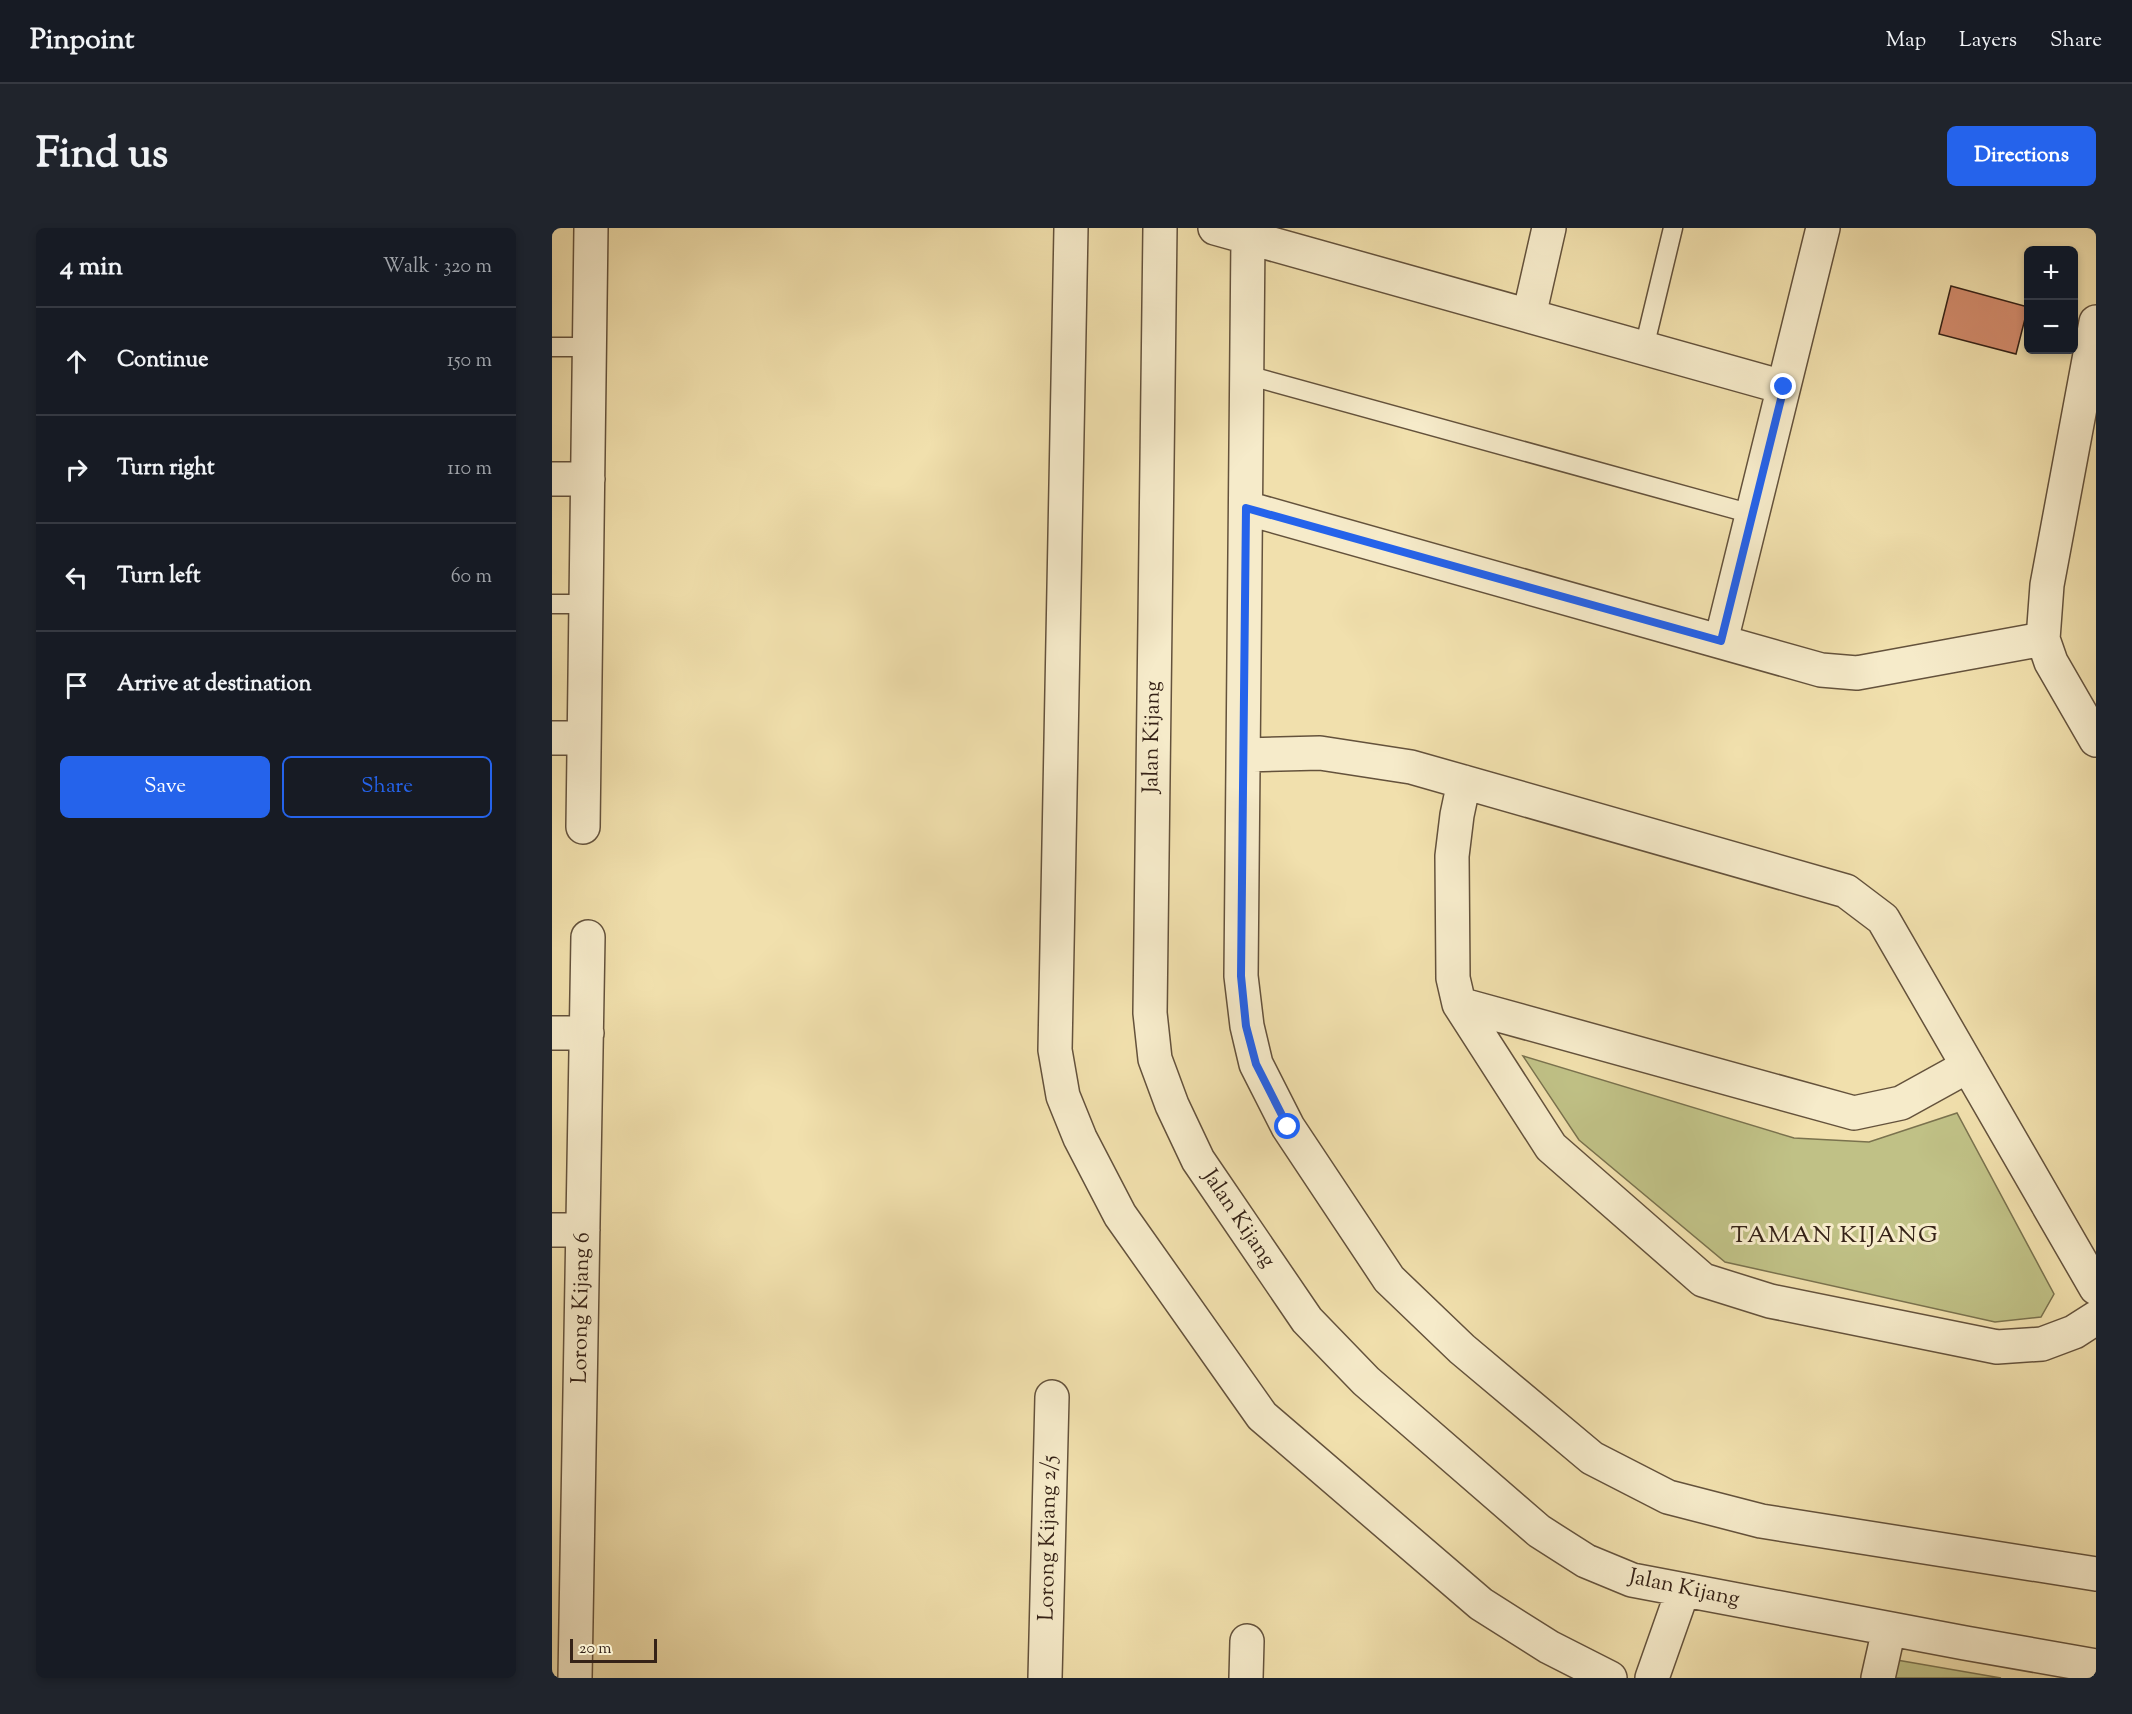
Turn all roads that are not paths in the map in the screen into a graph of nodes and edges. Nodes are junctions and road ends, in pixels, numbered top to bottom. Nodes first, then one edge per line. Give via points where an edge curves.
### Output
1 (591, 228) edge
2 (1071, 228) edge
3 (1160, 228) edge
4 (1215, 228) edge
5 (1549, 228) edge
6 (1673, 228) edge
7 (1823, 228) edge
8 (1248, 237) junction
9 (1529, 316) junction
10 (2095, 338) edge
11 (552, 347) edge
12 (590, 347) junction
13 (1644, 348) junction
14 (1247, 375) junction
15 (1784, 387) junction
16 (552, 479) edge
17 (588, 479) junction
18 (1246, 508) junction
19 (1752, 514) junction
20 (552, 604) edge
21 (586, 604) junction
22 (2043, 639) junction
23 (1721, 641) junction
24 (552, 738) edge
25 (584, 738) junction
26 (2096, 740) edge
27 (1244, 755) junction
28 (1464, 782) junction
29 (583, 827) dead end
30 (588, 937) dead end
31 (1459, 1004) junction
32 (552, 1033) edge
33 (587, 1033) junction
34 (1968, 1066) junction
35 (568, 1230) edge
36 (2096, 1288) edge
37 (2096, 1318) edge
38 (1052, 1398) dead end
39 (566, 1435) edge
40 (2096, 1574) edge
41 (1683, 1590) junction
42 (1889, 1629) junction
43 (564, 1638) edge
44 (1247, 1641) dead end
45 (2096, 1666) edge
46 (1656, 1677) edge
47 (575, 1678) edge
48 (1045, 1678) edge
49 (1246, 1678) edge
50 (1610, 1678) edge
51 (1878, 1678) edge

1 - 12 street
2 - 50 street via 1055,1050 1063,1096 1120,1215 1262,1416 1481,1604 1549,1647
3 - 41 street, Jalan Kijang via 1150,1013 1155,1059 1172,1105 1198,1160 1307,1320 1366,1381 1539,1531 1586,1562 1632,1580
4 - 8 street
5 - 9 street
6 - 13 lane
7 - 15 street
8 - 9 street
8 - 14 street
9 - 13 street
10 - 22 street via 2048,585
11 - 12 lane
12 - 17 street
13 - 15 street
14 - 18 street
14 - 19 lane
15 - 19 street
16 - 17 street
17 - 21 street
18 - 23 street
18 - 27 street
19 - 23 street
20 - 21 lane
21 - 25 street
22 - 23 street via 1857,673 1821,670
22 - 26 street via 2051,662
24 - 25 street
25 - 29 street
27 - 28 street via 1320,753 1410,767
27 - 40 street via 1241,976 1246,1026 1256,1064 1288,1127 1389,1279 1462,1349 1592,1458 1668,1497 1761,1521
28 - 31 street via 1452,856 1453,978
28 - 34 street via 1846,891 1883,919
30 - 33 street, Lorong Kijang 6
31 - 34 street via 1854,1113 1901,1103
31 - 37 street via 1551,1146 1703,1280 1770,1301 1997,1347 2043,1344
32 - 33 street
33 - 35 street, Lorong Kijang 6
34 - 36 street
35 - 39 street, Lorong Kijang 6
38 - 48 street, Lorong Kijang 2/5
39 - 43 street, Lorong Kijang 6
41 - 42 street, Jalan Kijang
41 - 46 street
42 - 45 street, Jalan Kijang
42 - 51 street
43 - 47 street, Lorong Kijang 6
44 - 49 street

